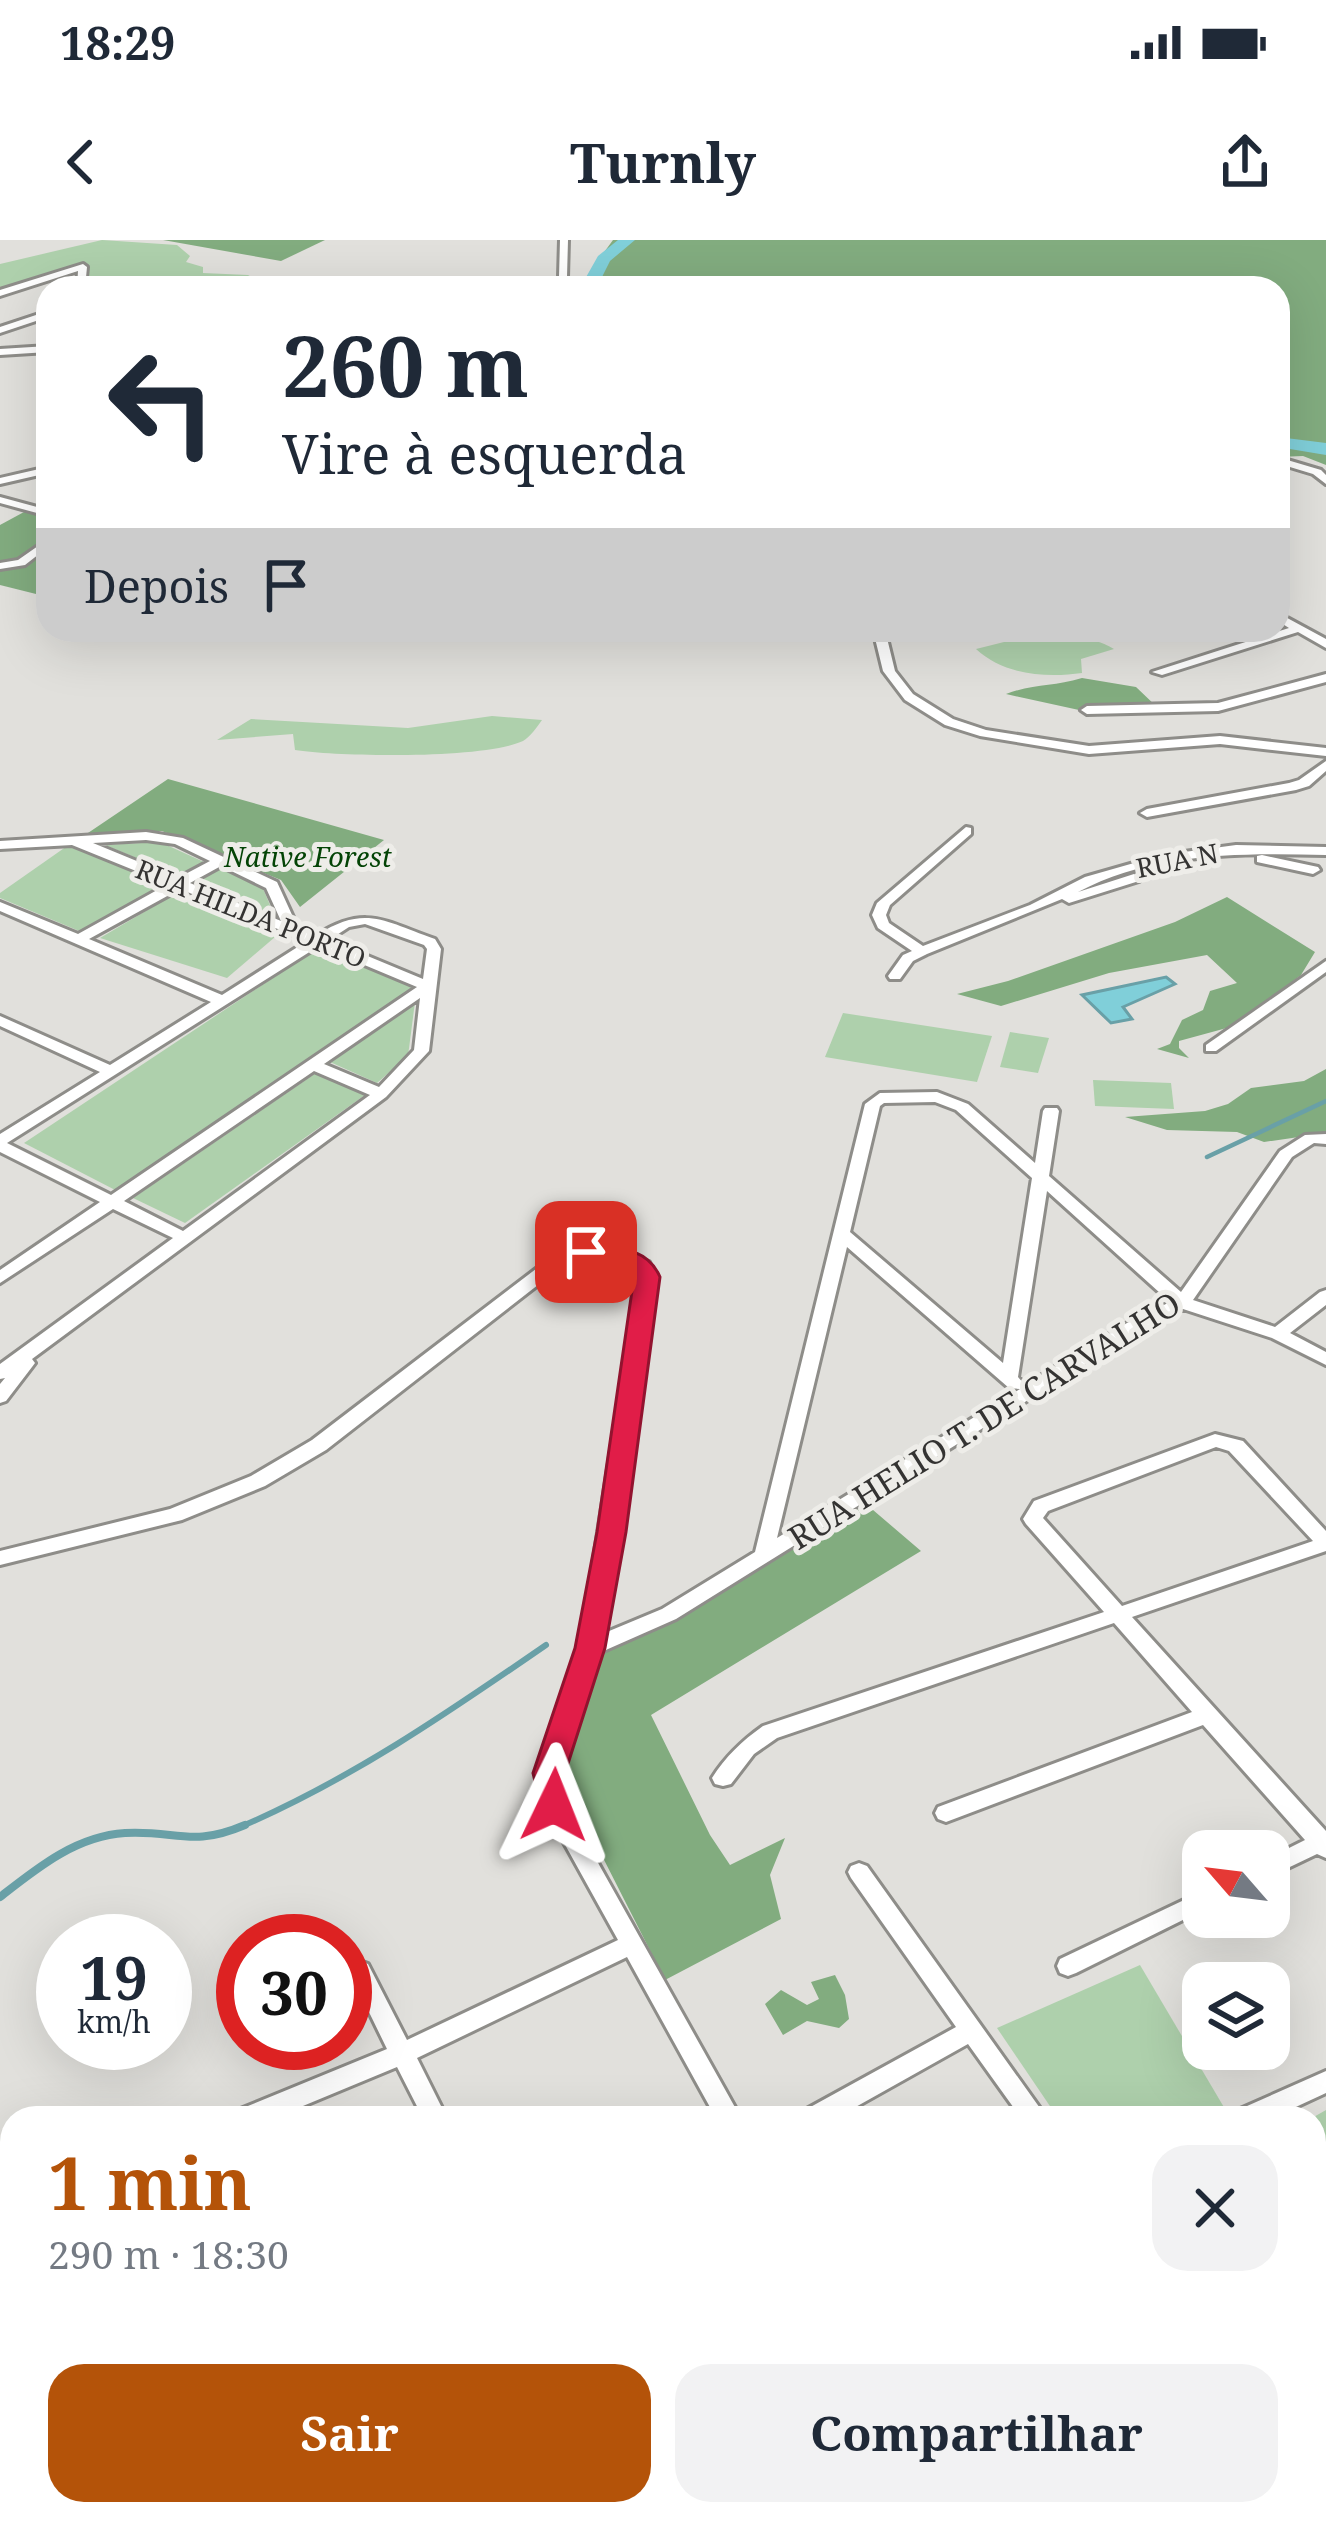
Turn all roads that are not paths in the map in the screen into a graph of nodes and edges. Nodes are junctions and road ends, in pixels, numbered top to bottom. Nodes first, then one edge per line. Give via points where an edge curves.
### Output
1 (564, 240) edge
2 (55, 276) edge
3 (82, 276) edge
4 (563, 276) edge
5 (36, 282) edge
6 (23, 286) junction
7 (36, 290) edge
8 (0, 293) edge
9 (0, 313) edge
10 (36, 318) edge
11 (28, 320) junction
12 (0, 330) edge
13 (36, 350) edge
14 (0, 352) edge
15 (1290, 463) edge
16 (36, 473) edge
17 (0, 481) edge
18 (1326, 481) edge
19 (0, 500) edge
20 (36, 510) edge
21 (36, 551) edge
22 (0, 566) edge
23 (1290, 623) edge
24 (1300, 628) junction
25 (1290, 631) edge
26 (882, 642) edge
27 (1255, 642) edge
28 (1326, 644) edge
29 (1158, 672) dead end
30 (1326, 678) edge
31 (1087, 710) dead end
32 (1326, 752) edge
33 (1326, 765) edge
34 (1147, 813) dead end
35 (966, 831) dead end
36 (73, 840) junction
37 (0, 844) edge
38 (1318, 852) edge
39 (1274, 855) junction
40 (222, 860) junction
41 (1320, 875) edge
42 (179, 883) junction
43 (0, 906) edge
44 (292, 928) junction
45 (79, 939) junction
46 (320, 940) junction
47 (922, 951) junction
48 (1326, 964) edge
49 (895, 976) dead end
50 (428, 986) junction
51 (226, 1002) junction
52 (0, 1020) edge
53 (1211, 1048) dead end
54 (314, 1065) junction
55 (111, 1071) junction
56 (381, 1094) junction
57 (1051, 1111) dead end
58 (1326, 1139) edge
59 (0, 1144) edge
60 (1039, 1172) junction
61 (111, 1201) junction
62 (842, 1234) junction
63 (181, 1236) junction
64 (0, 1278) edge
65 (1326, 1296) edge
66 (1182, 1303) junction
67 (1277, 1334) junction
68 (43, 1341) junction
69 (1326, 1359) edge
70 (0, 1373) edge
71 (1009, 1379) junction
72 (1025, 1394) junction
73 (0, 1397) edge
74 (1326, 1543) edge
75 (763, 1557) junction
76 (0, 1558) edge
77 (1118, 1617) junction
78 (590, 1648) junction
79 (1207, 1715) junction
80 (723, 1778) dead end
81 (946, 1813) dead end
82 (1324, 1844) edge
83 (1290, 1859) edge
84 (859, 1872) dead end
85 (1182, 1910) edge
86 (629, 1945) junction
87 (1069, 1966) dead end
88 (372, 1993) edge
89 (970, 2031) junction
90 (404, 2053) junction
91 (1326, 2081) edge
92 (276, 2106) edge
93 (429, 2106) edge
94 (723, 2106) edge
95 (836, 2106) edge
96 (1026, 2106) edge
97 (1273, 2106) edge

1 - 4 street
2 - 3 street via 83,267
5 - 6 street
6 - 7 street
6 - 8 street
9 - 11 street
10 - 11 street
11 - 12 street
13 - 14 street
15 - 18 street
16 - 17 street
19 - 20 street
21 - 22 street
23 - 24 street
24 - 25 street
24 - 28 street
26 - 32 street via 889,671 909,698 984,734 1089,750 1220,740
27 - 29 street
30 - 31 street via 1218,706
33 - 34 street via 1291,787
35 - 47 street via 878,916
36 - 37 street
36 - 40 street via 164,838
36 - 42 street, RUA HILDA PORTO
38 - 39 street, RUA N
38 - 41 street
39 - 41 street, RUA N
39 - 47 street, RUA N via 1219,850 1090,880
40 - 42 street
40 - 44 street via 272,885
42 - 44 street, RUA HILDA PORTO
42 - 45 street
43 - 45 street
44 - 46 street, RUA HILDA PORTO
45 - 51 street
46 - 50 street, RUA HILDA PORTO
46 - 50 street via 356,921 430,943
46 - 51 street
47 - 49 street, RUA N
48 - 53 street
50 - 54 street
50 - 56 street via 421,1051
51 - 55 street
52 - 55 street
54 - 56 street
54 - 61 street
55 - 59 street
56 - 63 street
57 - 60 street
58 - 66 street, RUA HELIO T. DE CARVALHO via 1311,1138 1286,1154
59 - 61 street
60 - 62 street via 951,1102 891,1095 874,1104
60 - 66 street
60 - 71 street
61 - 63 street
61 - 64 street
62 - 71 street
62 - 75 street
63 - 68 street
65 - 67 street
66 - 67 street
66 - 72 street, RUA HELIO T. DE CARVALHO
67 - 69 street
68 - 70 street
68 - 73 street
71 - 72 street
72 - 75 street, RUA HELIO T. DE CARVALHO
74 - 77 street
74 - 77 street via 1236,1446 1207,1442 1034,1513
75 - 78 street, RUA HELIO T. DE CARVALHO
76 - 78 street via 175,1515 258,1481 319,1444 555,1263 615,1253 643,1266 647,1277
77 - 79 street
77 - 80 street via 770,1732
78 - 86 street via 549,1773 554,1805
79 - 81 street
79 - 82 street
82 - 83 street
84 - 89 street
85 - 87 street
86 - 90 street
86 - 94 street
88 - 90 street
89 - 95 street
89 - 96 street
90 - 92 street
90 - 93 street
91 - 97 street

